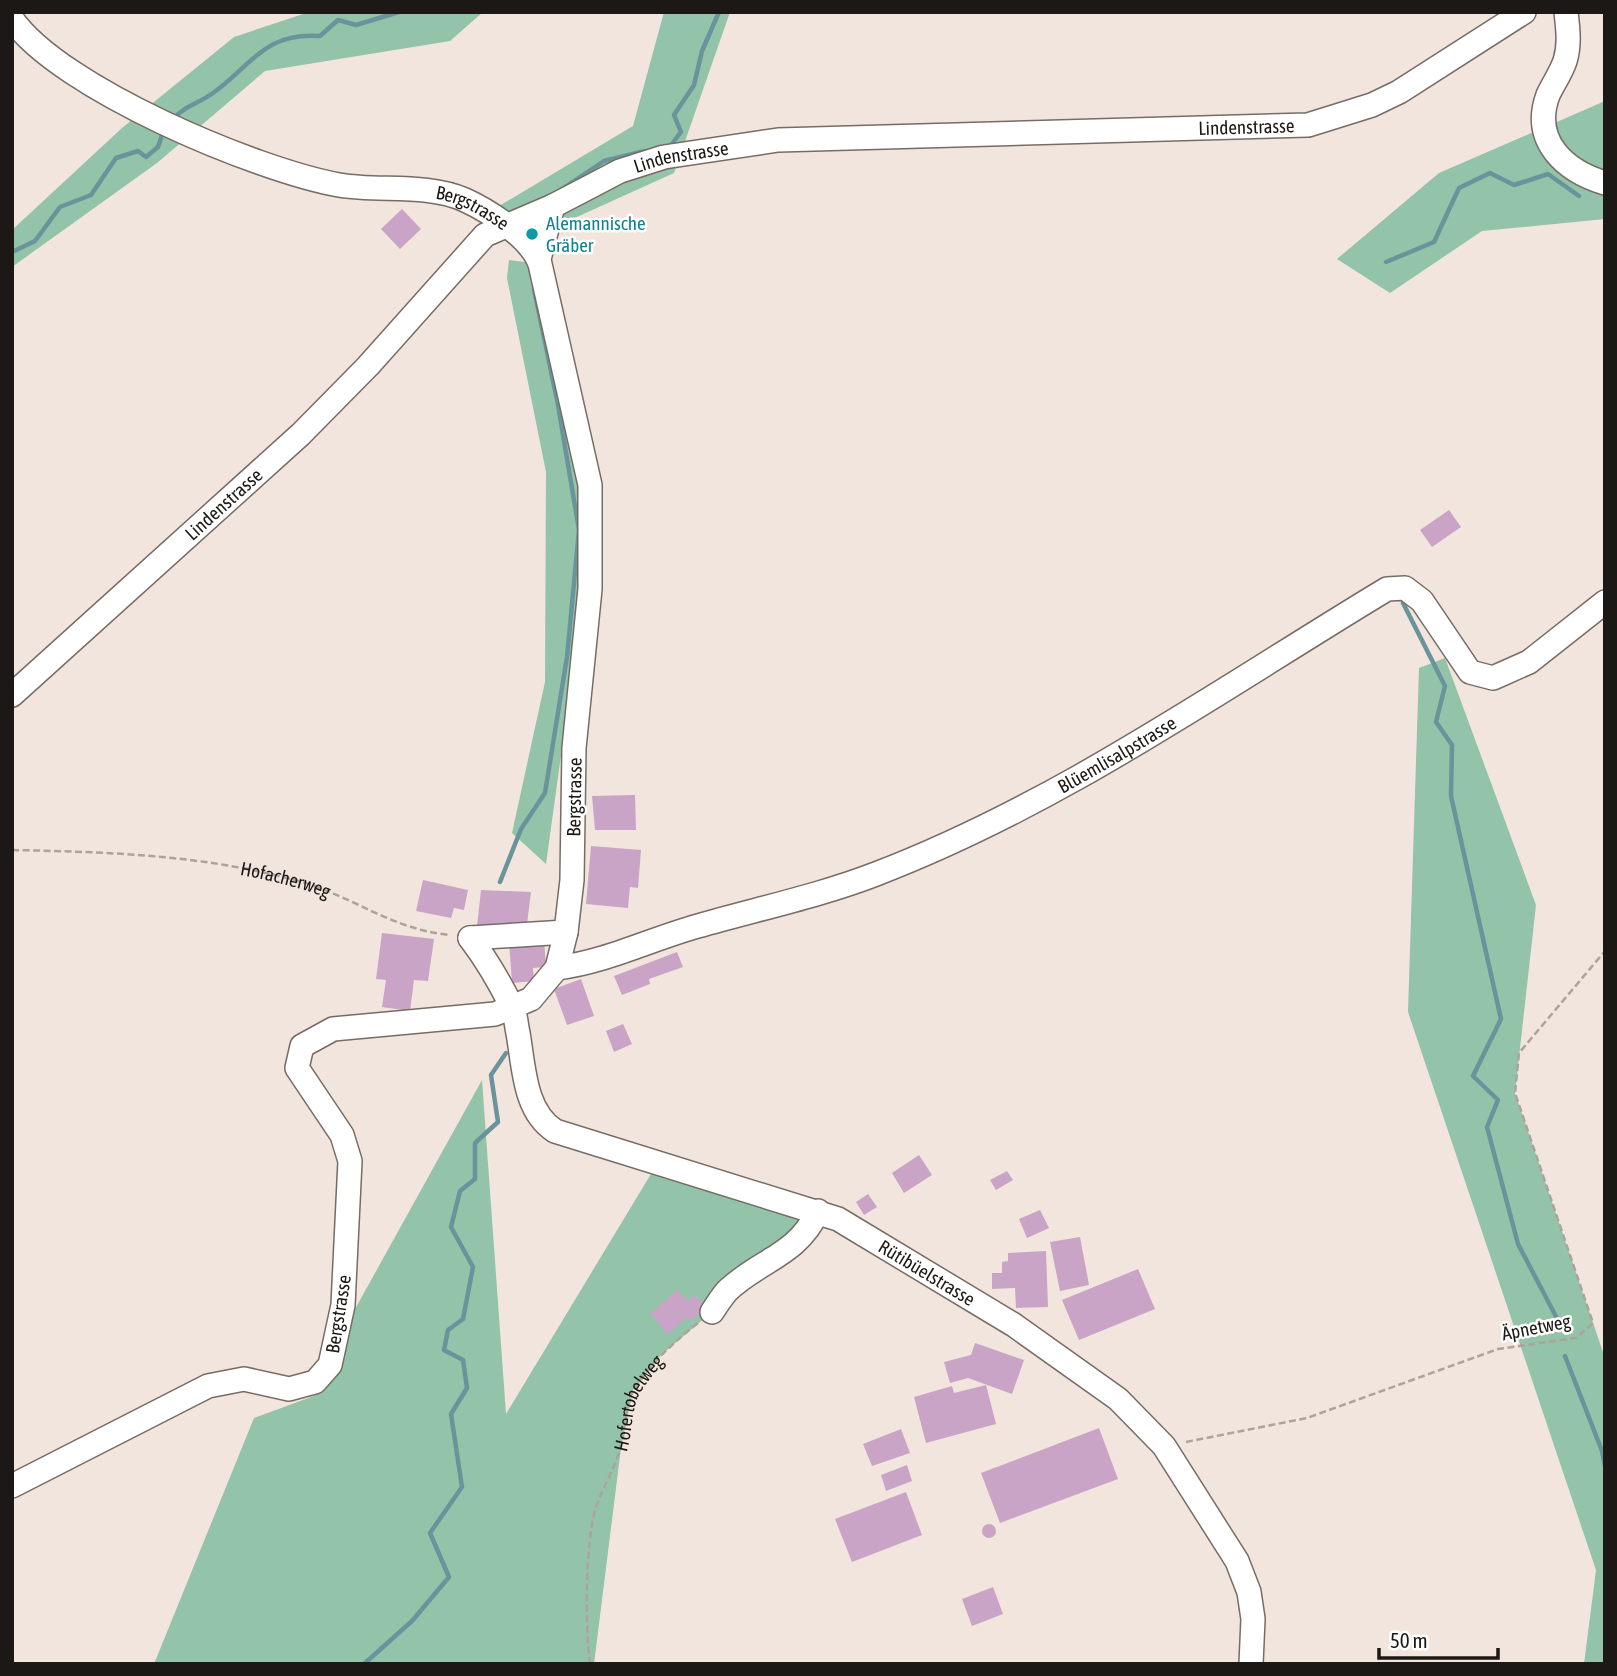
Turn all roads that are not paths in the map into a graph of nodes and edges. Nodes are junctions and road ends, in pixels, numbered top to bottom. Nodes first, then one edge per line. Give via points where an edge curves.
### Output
1 (1524, 12) edge
2 (1566, 12) edge
3 (12, 19) edge
4 (1605, 183) edge
5 (553, 206) junction
6 (505, 226) junction
7 (539, 260) junction
8 (1605, 602) edge
9 (12, 695) edge
10 (566, 932) junction
11 (557, 968) junction
12 (513, 1008) junction
13 (818, 1211) junction
14 (712, 1312) road end
15 (12, 1486) edge
16 (1251, 1664) edge

1 - 5 street, Lindenstrasse via 1399,92 1308,125 778,140 664,157 620,172
2 - 4 street via 1569,36 1565,61 1548,97 1546,138 1564,164 1581,176
3 - 6 street, Bergstrasse via 55,61 181,131 279,170 340,185 438,192 463,199
5 - 6 street, Lindenstrasse
5 - 7 street
6 - 7 street, Bergstrasse
6 - 9 street, Lindenstrasse via 485,235 301,434
7 - 10 street, Bergstrasse via 590,485 590,589 574,748 573,856
8 - 11 street, Blüemlisalpstrasse via 1529,662 1493,678 1470,672 1422,601 1405,588 1387,589 1114,758 969,834 874,875 682,930 582,965
10 - 11 street, Bergstrasse
10 - 12 street via 470,937
11 - 12 street, Bergstrasse via 531,999
12 - 13 street, Rütibüelstrasse via 527,1085 542,1123 657,1164
12 - 15 street, Bergstrasse via 475,1017 333,1029 302,1046 297,1068 342,1135 350,1161 341,1318 330,1365 315,1382 289,1389 244,1379 208,1386
13 - 14 street via 809,1231 796,1244 728,1290
13 - 16 street, Rütibüelstrasse via 858,1229 1014,1325 1118,1399 1164,1446 1237,1560 1253,1619

